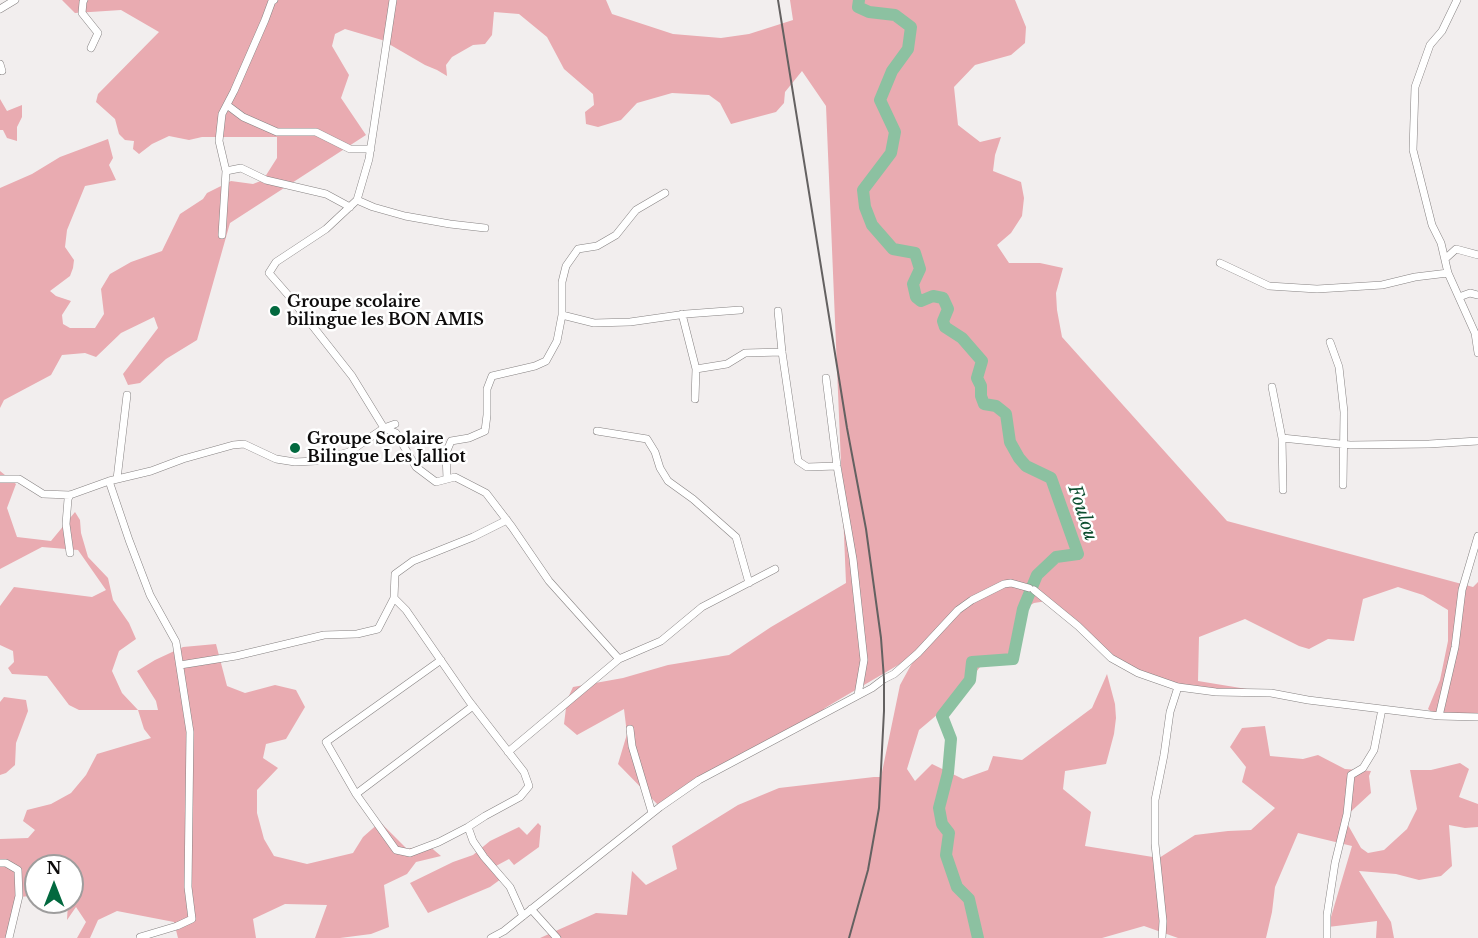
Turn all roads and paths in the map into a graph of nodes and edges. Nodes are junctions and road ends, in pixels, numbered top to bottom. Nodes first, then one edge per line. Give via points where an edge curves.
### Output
1 (15, 0) edge
2 (84, 0) edge
3 (274, 0) edge
4 (393, 0) edge
5 (1457, 0) edge
6 (0, 9) edge
7 (91, 48) dead end
8 (227, 105) junction
9 (371, 149) junction
10 (226, 171) junction
11 (665, 192) dead end
12 (357, 200) junction
13 (350, 207) junction
14 (485, 228) dead end
15 (222, 235) dead end
16 (1478, 255) edge
17 (1445, 259) junction
18 (1220, 263) dead end
19 (1448, 273) junction
20 (1478, 295) edge
21 (1459, 297) junction
22 (740, 310) dead end
23 (778, 311) dead end
24 (562, 315) junction
25 (682, 315) junction
26 (1330, 342) dead end
27 (782, 352) junction
28 (1478, 353) edge
29 (696, 369) junction
30 (826, 378) dead end
31 (1272, 387) dead end
32 (127, 395) dead end
33 (695, 399) dead end
34 (395, 424) dead end
35 (384, 428) junction
36 (597, 431) dead end
37 (1282, 438) junction
38 (1478, 441) edge
39 (1344, 445) junction
40 (837, 466) junction
41 (0, 479) edge
42 (447, 479) junction
43 (113, 480) junction
44 (1344, 485) dead end
45 (1283, 490) dead end
46 (70, 495) junction
47 (507, 520) junction
48 (1478, 536) edge
49 (70, 553) dead end
50 (775, 569) dead end
51 (748, 583) junction
52 (393, 598) junction
53 (619, 659) junction
54 (441, 660) junction
55 (180, 665) junction
56 (1178, 687) junction
57 (858, 695) junction
58 (473, 706) junction
59 (1382, 709) junction
60 (1439, 716) junction
61 (1478, 717) edge
62 (630, 729) dead end
63 (508, 752) junction
64 (356, 794) junction
65 (652, 813) junction
66 (468, 827) junction
67 (0, 863) edge
68 (531, 909) junction
69 (523, 916) junction
70 (9, 938) edge
71 (140, 938) edge
72 (490, 938) edge
73 (556, 938) edge
74 (1162, 938) edge
75 (1327, 938) edge

1 - 6 street
2 - 7 street via 82,14 98,33
3 - 8 street
4 - 9 street
5 - 17 street via 1442,31 1430,45 1415,87 1413,120 1413,150
8 - 9 street via 277,132 316,132 350,149
8 - 10 street via 219,141
9 - 12 street
10 - 13 street via 241,168 266,180 326,194
10 - 15 street
11 - 24 street via 636,210 616,235 597,246 578,249 566,266 562,282
12 - 13 street
12 - 14 street via 405,216
13 - 35 street via 326,229 276,262 269,273 352,376
16 - 17 street via 1456,249
17 - 19 street
18 - 19 street via 1269,286 1317,289 1382,285
19 - 21 street
20 - 21 street
21 - 28 street
22 - 25 street
23 - 27 street
24 - 25 street via 594,323
24 - 42 street via 557,341 546,361 492,376 487,389 485,431 451,441 446,453
25 - 29 street
26 - 39 street via 1339,367
27 - 29 street via 745,353 727,364
27 - 40 street via 798,461 807,467
29 - 33 street
30 - 40 street
31 - 37 street
32 - 43 street
34 - 35 street
35 - 42 street via 396,433 416,467 436,482
35 - 43 street via 349,452 315,461 276,459 244,444 232,445
36 - 51 street via 647,440 668,481 736,537
37 - 39 street
37 - 45 street
38 - 39 street
39 - 44 street
40 - 57 street via 853,559 864,660
41 - 46 street via 19,479 43,494
42 - 47 street via 455,477 486,493
43 - 46 street
43 - 55 street via 129,540 150,595 176,642
46 - 49 street via 66,524
47 - 52 street via 412,561 395,574
47 - 53 street via 549,581
48 - 60 street via 1462,590 1455,647
50 - 51 street
51 - 53 street via 702,607 661,641
52 - 54 street
52 - 55 street via 378,629 324,635
53 - 63 street
54 - 58 street
54 - 64 street via 326,742
55 - 71 street via 190,732 188,887 192,920
56 - 57 street via 1138,673 1111,658 1031,589 1011,583 958,610 894,674
56 - 59 street via 1271,693
56 - 74 street via 1155,800
57 - 65 street via 699,780
58 - 63 street
58 - 64 street
59 - 60 street
59 - 75 street via 1374,750 1363,768 1351,775 1327,915
60 - 61 street
62 - 65 street
63 - 66 street via 524,772 529,786 520,796
64 - 66 street via 396,850 411,853
65 - 68 street
66 - 69 street via 484,857 510,887
67 - 70 street via 18,870 19,896
68 - 69 street
68 - 73 street
69 - 72 street

